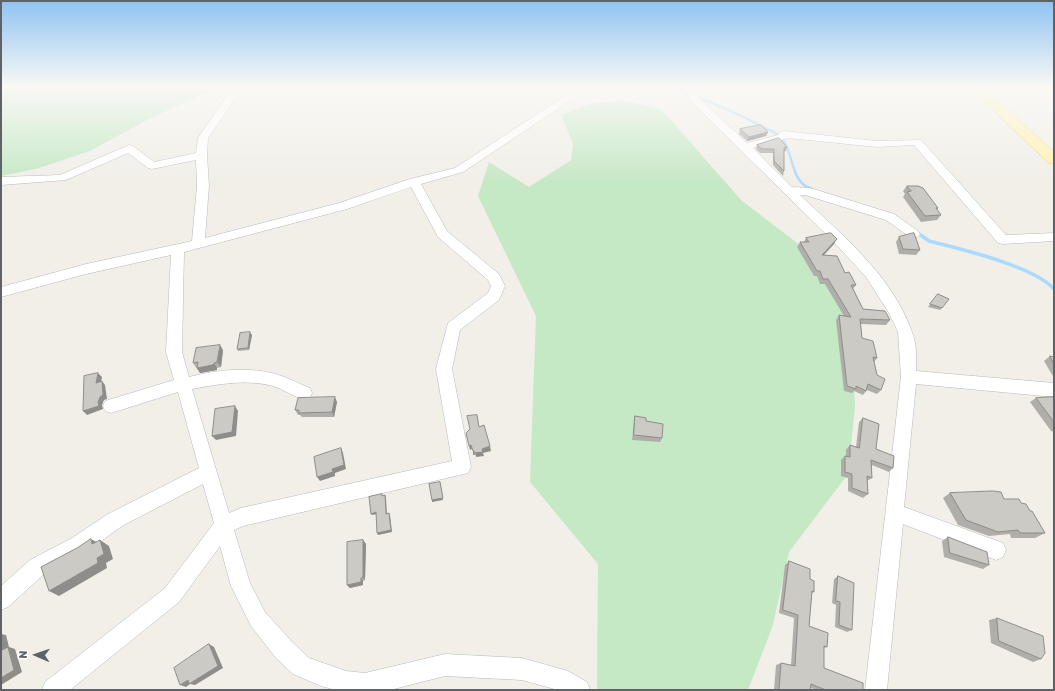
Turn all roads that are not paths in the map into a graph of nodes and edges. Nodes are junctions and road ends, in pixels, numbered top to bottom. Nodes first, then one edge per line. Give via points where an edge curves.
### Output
1 (215, 119) edge
2 (538, 119) edge
3 (716, 119) edge
4 (1010, 119) edge
5 (1022, 119) edge
6 (744, 147) junction
7 (1054, 148) edge
8 (201, 155) junction
9 (1054, 160) edge
10 (1, 181) edge
11 (414, 182) junction
12 (789, 191) junction
13 (914, 234) edge
14 (1054, 237) edge
15 (198, 243) junction
16 (178, 248) junction
17 (1, 292) edge
18 (909, 377) junction
19 (183, 384) junction
20 (1054, 390) edge
21 (304, 393) dead end
22 (111, 406) dead end
23 (209, 472) junction
24 (895, 512) junction
25 (224, 525) junction
26 (996, 550) dead end
27 (1, 600) edge
28 (53, 690) edge
29 (579, 690) edge
30 (876, 690) edge

1 - 8 street via 203,138
2 - 11 street via 459,170
3 - 6 street
4 - 9 main road
5 - 7 main road
6 - 12 street
6 - 14 street via 783,137 784,134 877,144 917,142 1003,240
8 - 10 street via 152,166 129,148 62,178
8 - 15 street via 204,186
11 - 15 street via 343,206
11 - 25 street via 442,234 494,277 498,286 494,296 453,327 444,369 462,467 241,517
12 - 13 street via 806,191 890,217
12 - 18 street via 863,266 884,292 905,333
15 - 16 street
16 - 17 street
16 - 19 street via 174,352
18 - 20 street
18 - 24 street
19 - 21 street via 244,376 274,380
19 - 22 street
19 - 23 street
23 - 25 street
23 - 27 street via 115,520 79,545 37,567
24 - 26 street
24 - 30 street
25 - 28 street via 172,594
25 - 29 street via 241,586 258,618 301,666 321,676 365,684 445,665 522,669 560,679

